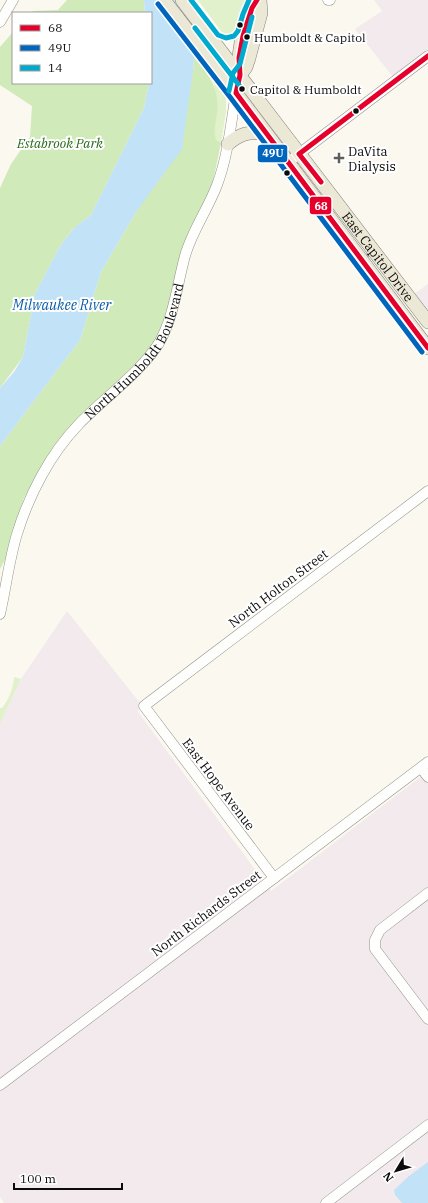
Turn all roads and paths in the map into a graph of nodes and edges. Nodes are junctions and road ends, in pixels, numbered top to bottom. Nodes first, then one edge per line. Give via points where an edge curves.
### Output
1 (13, 0) edge
2 (164, 0) edge
3 (182, 0) edge
4 (259, 0) edge
5 (0, 22) edge
6 (243, 36) junction
7 (214, 41) junction
8 (428, 56) edge
9 (240, 75) junction
10 (236, 93) junction
11 (265, 133) junction
12 (228, 144) junction
13 (299, 154) junction
14 (287, 163) junction
15 (428, 322) edge
16 (428, 348) edge
17 (428, 491) edge
18 (0, 614) edge
19 (144, 706) joint
20 (424, 765) edge
21 (428, 777) edge
22 (274, 878) junction
23 (428, 893) edge
24 (428, 1019) edge
25 (0, 1085) edge
26 (428, 1125) edge
27 (326, 1203) edge

1 - 5 street
2 - 10 main road, East Capitol Drive
3 - 7 main road, East Capitol Drive
4 - 6 main road, North Humboldt Boulevard via 252,8
4 - 9 main road, North Humboldt Boulevard via 261,13 246,67
6 - 7 main road via 239,41 227,45
6 - 9 main road, North Humboldt Boulevard via 239,58
7 - 9 main road, East Capitol Drive
8 - 13 street
9 - 10 main road, North Humboldt Boulevard
9 - 13 main road, East Capitol Drive
10 - 11 main road, East Capitol Drive
10 - 12 street, North Humboldt Boulevard
11 - 12 main road via 242,134
11 - 14 main road, East Capitol Drive
12 - 18 street, North Humboldt Boulevard via 218,183 185,255 163,335 152,353 78,425 56,453 31,496 17,535
13 - 14 street
13 - 15 main road, East Capitol Drive
14 - 16 main road, East Capitol Drive
17 - 19 street, North Holton Street
19 - 22 street, East Hope Avenue
20 - 21 street
20 - 22 street, North Richards Street
22 - 25 street, North Richards Street
23 - 24 street via 380,930 375,940 375,949
26 - 27 street

